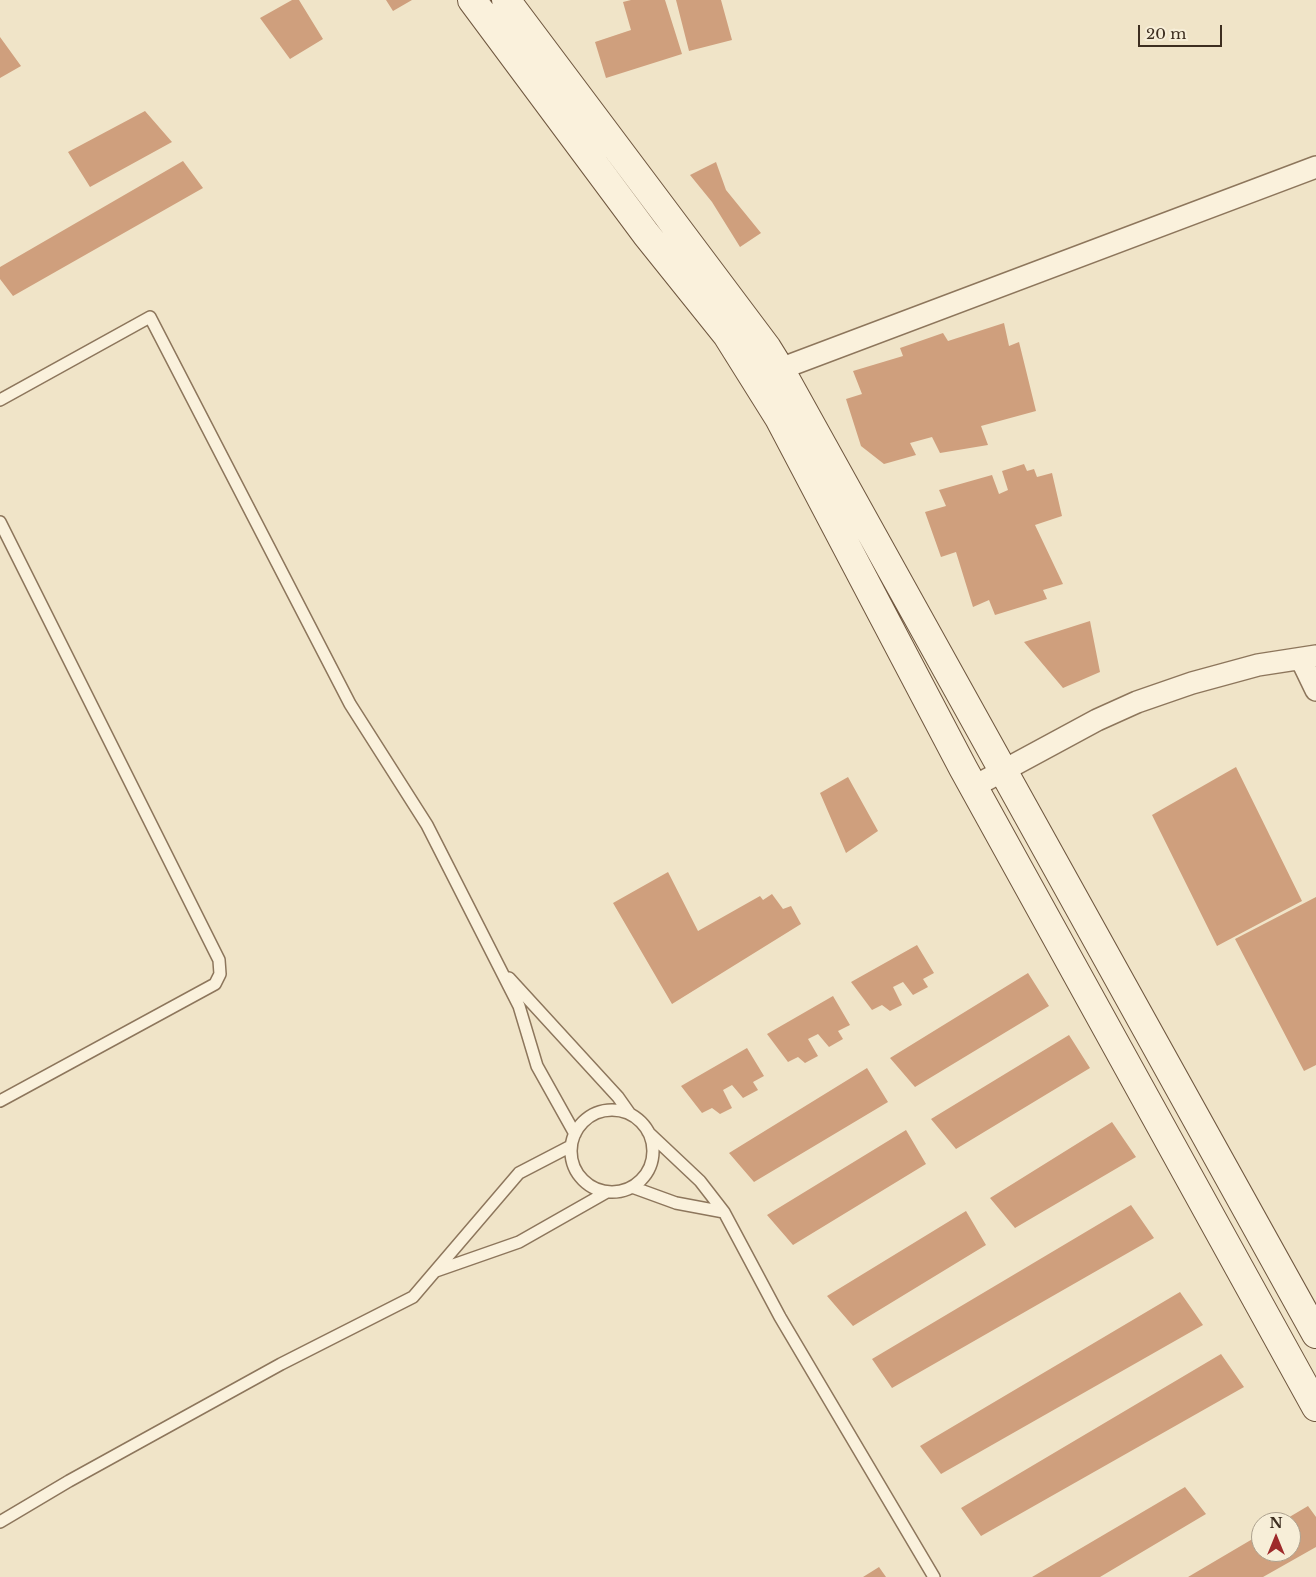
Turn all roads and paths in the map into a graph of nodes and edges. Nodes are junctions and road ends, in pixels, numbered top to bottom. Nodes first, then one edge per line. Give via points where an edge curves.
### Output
1 (472, 0) edge
2 (506, 0) edge
3 (552, 62) junction
4 (527, 74) junction
5 (1316, 167) edge
6 (779, 384) junction
7 (0, 400) edge
8 (0, 522) edge
9 (1308, 657) edge
10 (1316, 690) edge
11 (1003, 770) junction
12 (973, 787) junction
13 (499, 968) junction
14 (0, 1100) edge
15 (630, 1114) junction
16 (648, 1132) junction
17 (575, 1134) junction
18 (571, 1146) junction
19 (632, 1187) junction
20 (607, 1192) junction
21 (724, 1212) junction
22 (434, 1272) junction
23 (1316, 1334) edge
24 (1316, 1407) edge
25 (0, 1522) edge
26 (934, 1577) edge

1 - 4 main road
2 - 3 main road
3 - 4 main road
3 - 6 main road via 767,348
4 - 6 main road via 646,234 727,335
5 - 6 street
6 - 11 main road
6 - 12 main road via 779,418
7 - 13 lane via 150,317 350,704 427,824
8 - 14 lane via 219,960 220,974 215,984
9 - 10 street
9 - 11 street via 1258,665 1137,702
11 - 12 street
11 - 23 main road
12 - 24 main road
13 - 15 lane via 618,1096
13 - 17 lane via 519,1006 537,1066
15 - 16 lane
15 - 17 lane via 618,1110 593,1115
16 - 19 lane via 653,1156 649,1169
16 - 21 lane via 700,1181
17 - 18 lane
18 - 20 lane via 571,1159 576,1171 594,1188
18 - 22 lane via 519,1173
19 - 20 lane
19 - 21 lane via 676,1203
20 - 22 lane via 519,1242
21 - 26 lane via 780,1316
22 - 25 lane via 413,1297 281,1364

